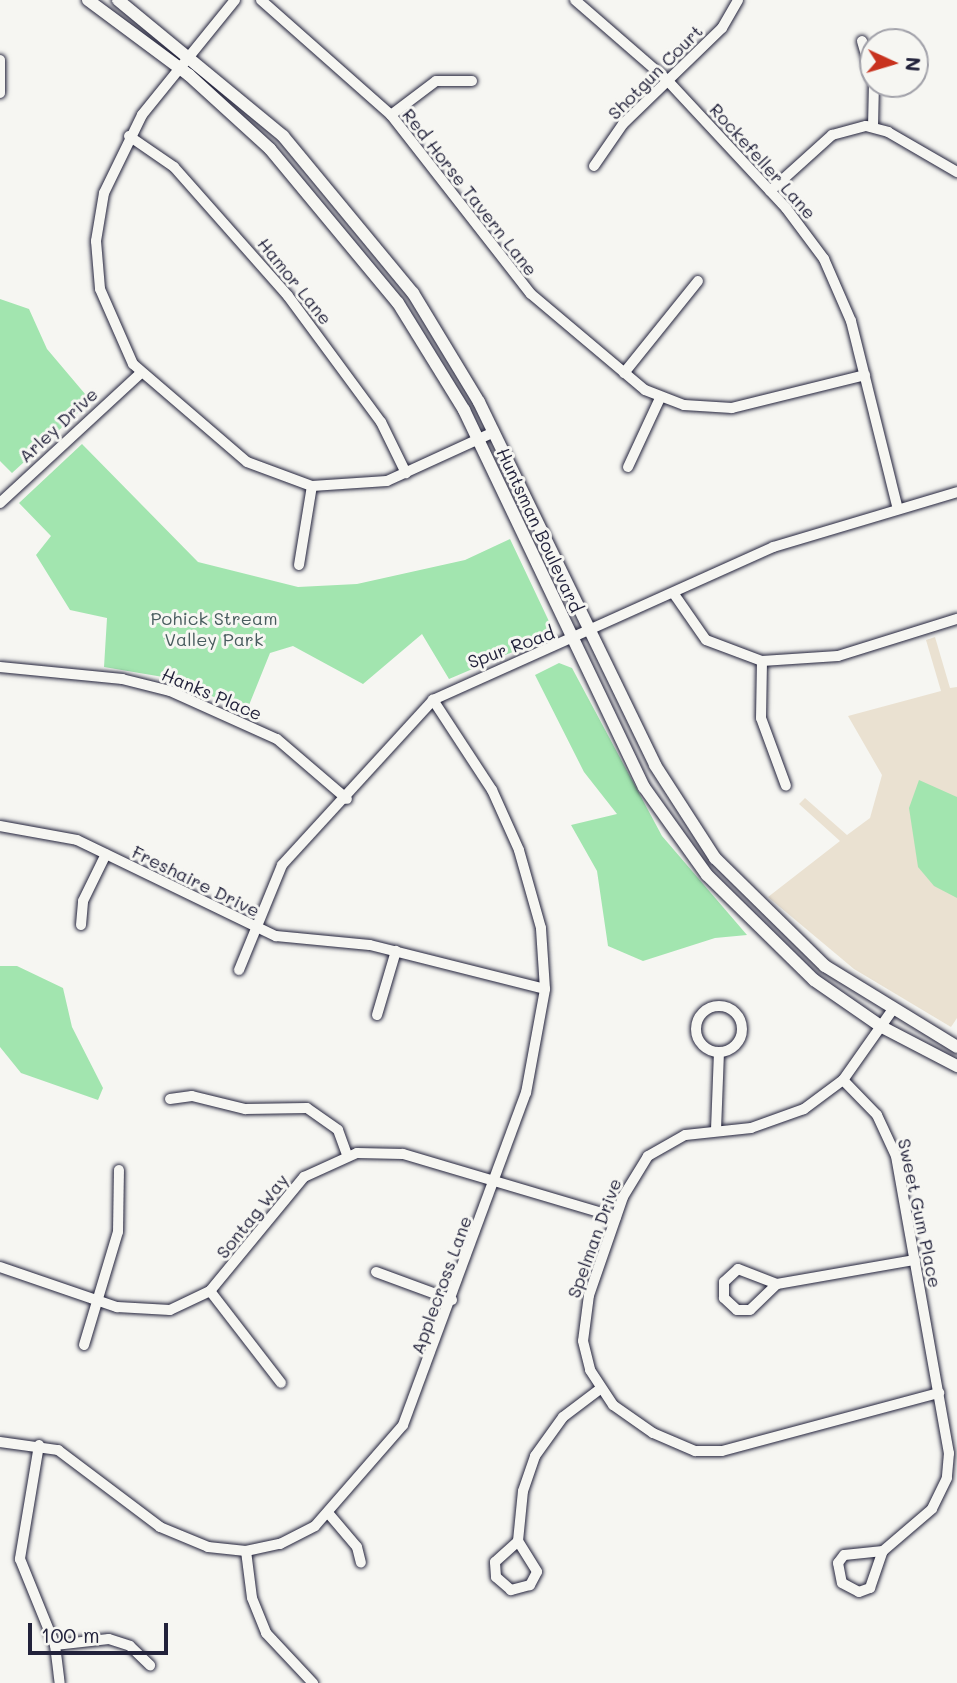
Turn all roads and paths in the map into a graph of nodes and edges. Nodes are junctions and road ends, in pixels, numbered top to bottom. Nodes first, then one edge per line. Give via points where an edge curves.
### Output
1 (88, 0) edge
2 (118, 0) edge
3 (235, 0) edge
4 (261, 0) edge
5 (575, 0) edge
6 (738, 0) edge
7 (191, 55) junction
8 (0, 60) edge
9 (180, 68) junction
10 (667, 80) junction
11 (472, 81) dead end
12 (0, 93) edge
13 (874, 98) edge
14 (391, 115) junction
15 (873, 127) junction
16 (129, 136) junction
17 (594, 166) dead end
18 (957, 172) edge
19 (770, 191) junction
20 (698, 281) dead end
21 (141, 373) junction
22 (624, 373) junction
23 (865, 375) junction
24 (660, 398) junction
25 (494, 432) junction
26 (479, 440) junction
27 (628, 467) dead end
28 (406, 473) junction
29 (312, 486) junction
30 (957, 492) edge
31 (0, 503) edge
32 (897, 506) junction
33 (299, 565) dead end
34 (674, 594) junction
35 (957, 619) edge
36 (590, 633) junction
37 (572, 641) junction
38 (762, 661) junction
39 (0, 667) edge
40 (433, 700) junction
41 (786, 786) dead end
42 (347, 799) junction
43 (0, 826) edge
44 (106, 854) junction
45 (81, 925) dead end
46 (254, 928) junction
47 (396, 951) junction
48 (239, 970) dead end
49 (545, 989) junction
50 (891, 1012) junction
51 (377, 1015) dead end
52 (882, 1027) junction
53 (957, 1047) edge
54 (719, 1053) junction
55 (957, 1066) edge
56 (843, 1080) junction
57 (170, 1100) dead end
58 (716, 1130) junction
59 (347, 1155) junction
60 (119, 1170) dead end
61 (494, 1183) junction
62 (616, 1217) junction
63 (915, 1259) junction
64 (0, 1267) edge
65 (376, 1272) dead end
66 (777, 1284) junction
67 (210, 1292) junction
68 (452, 1300) junction
69 (97, 1301) junction
70 (84, 1345) dead end
71 (281, 1383) dead end
72 (600, 1389) junction
73 (939, 1393) junction
74 (0, 1442) edge
75 (39, 1445) junction
76 (328, 1514) junction
77 (518, 1541) junction
78 (246, 1551) junction
79 (883, 1551) junction
80 (361, 1563) dead end
81 (54, 1645) junction
82 (150, 1665) dead end
83 (60, 1683) edge
84 (313, 1683) edge

1 - 9 street, Huntsman Boulevard
2 - 7 street, Huntsman Boulevard
3 - 7 street
4 - 14 street, Red Horse Tavern Lane
5 - 10 street, Rockefeller Lane
6 - 10 street, Shotgun Court via 717,34
7 - 9 street
7 - 25 street, Huntsman Boulevard via 283,136 367,231 452,353
8 - 12 street
9 - 16 street
9 - 26 street, Huntsman Boulevard via 270,149 354,242 437,362
10 - 17 street, Shotgun Court
10 - 19 street, Rockefeller Lane
11 - 14 street via 436,81
13 - 15 street
14 - 22 street, Red Horse Tavern Lane via 515,279
15 - 18 street
15 - 19 street via 832,135
16 - 21 street via 104,193 96,257 109,320
16 - 28 street, Hamor Lane via 174,167 288,296 381,422
19 - 23 street, Rockefeller Lane via 834,278
20 - 22 street
21 - 29 street via 247,462
21 - 31 street, Arley Drive
22 - 24 street, Red Horse Tavern Lane
23 - 24 street, Red Horse Tavern Lane via 732,408
23 - 32 street, Rockefeller Lane
24 - 27 street
25 - 26 street
25 - 36 street, Huntsman Boulevard
26 - 28 street
26 - 37 street, Huntsman Boulevard
28 - 29 street via 366,486
29 - 33 street
30 - 32 street, Spur Road
32 - 34 street, Spur Road via 773,547
34 - 36 street, Spur Road
34 - 38 street via 706,640
35 - 38 street via 838,656
36 - 37 street, Spur Road
36 - 50 street, Huntsman Boulevard via 655,765 715,858 804,949
37 - 40 street, Spur Road via 463,682
37 - 52 street, Huntsman Boulevard via 644,787 691,856 793,963
38 - 41 street via 761,718
39 - 42 street, Hanks Place via 156,686 277,739
40 - 42 street, Spur Road via 407,721
40 - 49 street, Applecross Lane via 492,790 519,850 541,928
42 - 46 street, Spur Road via 282,865
43 - 44 street, Freshaire Drive via 51,832
44 - 45 street via 83,901
44 - 46 street, Freshaire Drive
46 - 47 street, Freshaire Drive
46 - 48 street, Spur Road
47 - 49 street, Freshaire Drive
47 - 51 street
49 - 61 street, Applecross Lane via 535,1064
50 - 52 street, Spelman Drive
50 - 53 street, Huntsman Boulevard
52 - 55 street, Huntsman Boulevard
52 - 56 street, Spelman Drive
54 - 54 street via 701,1044 696,1026 702,1014 719,1006 736,1014 742,1033 731,1049
54 - 58 street
56 - 58 street, Spelman Drive via 788,1117
56 - 63 street, Sweet Gum Place via 877,1115 892,1144
57 - 59 street via 192,1096 245,1109 307,1108 338,1130
58 - 62 street, Spelman Drive via 674,1139 648,1156
59 - 61 street, Sontag Way via 402,1154
59 - 67 street, Sontag Way via 292,1187
60 - 69 street via 118,1232
61 - 62 street, Sontag Way via 553,1194
61 - 68 street, Applecross Lane
62 - 72 street, Spelman Drive via 583,1321 587,1359
63 - 66 street
63 - 73 street, Sweet Gum Place
64 - 69 street
65 - 68 street
66 - 66 street via 750,1310 732,1307 723,1291 728,1274 738,1269
67 - 69 street via 157,1312
67 - 71 street
68 - 76 street, Applecross Lane via 403,1425
69 - 70 street
72 - 73 street, Spelman Drive via 653,1433 710,1452
72 - 77 street via 563,1417 535,1455 523,1491
73 - 79 street, Sweet Gum Place via 949,1453 944,1488 926,1515
74 - 75 street, Applecross Lane
75 - 78 street, Applecross Lane via 77,1461 160,1527 208,1547
75 - 81 street via 20,1559
76 - 78 street, Applecross Lane via 293,1539
76 - 80 street via 357,1547
77 - 77 street via 537,1572 530,1585 511,1590 496,1577 495,1562
78 - 84 street via 252,1598 266,1633
79 - 79 street via 870,1588 859,1591 842,1583 838,1563 844,1555
81 - 82 street via 109,1639
81 - 83 street

